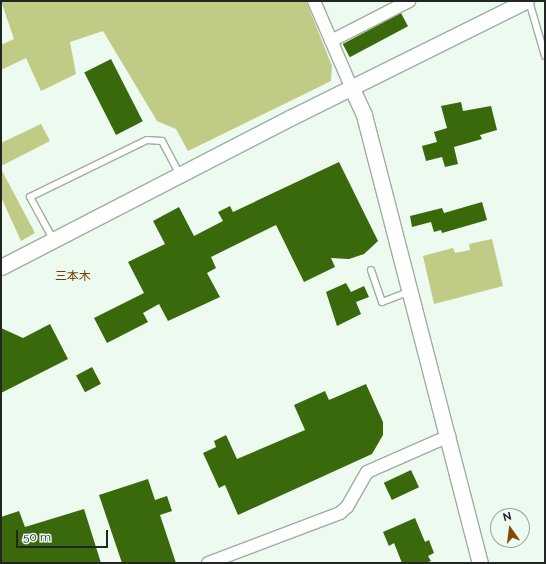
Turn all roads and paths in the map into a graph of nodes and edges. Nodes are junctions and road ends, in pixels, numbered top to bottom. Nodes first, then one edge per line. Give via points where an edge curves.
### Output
1 (314, 1) edge
2 (409, 1) edge
3 (527, 1) edge
4 (331, 41) junction
5 (545, 56) edge
6 (352, 89) junction
7 (180, 175) junction
8 (53, 241) junction
9 (1, 268) edge
10 (371, 270) dead end
11 (410, 291) junction
12 (449, 436) junction
13 (208, 563) edge
14 (480, 563) edge

1 - 4 street
2 - 4 street
3 - 5 lane
3 - 6 street
4 - 6 street
6 - 7 street
6 - 11 street via 364,115
7 - 8 street
7 - 8 lane via 162,141 147,140 30,197
8 - 9 street
10 - 11 lane via 382,302
11 - 12 street
12 - 13 street via 367,472 347,507 340,513
12 - 14 street

